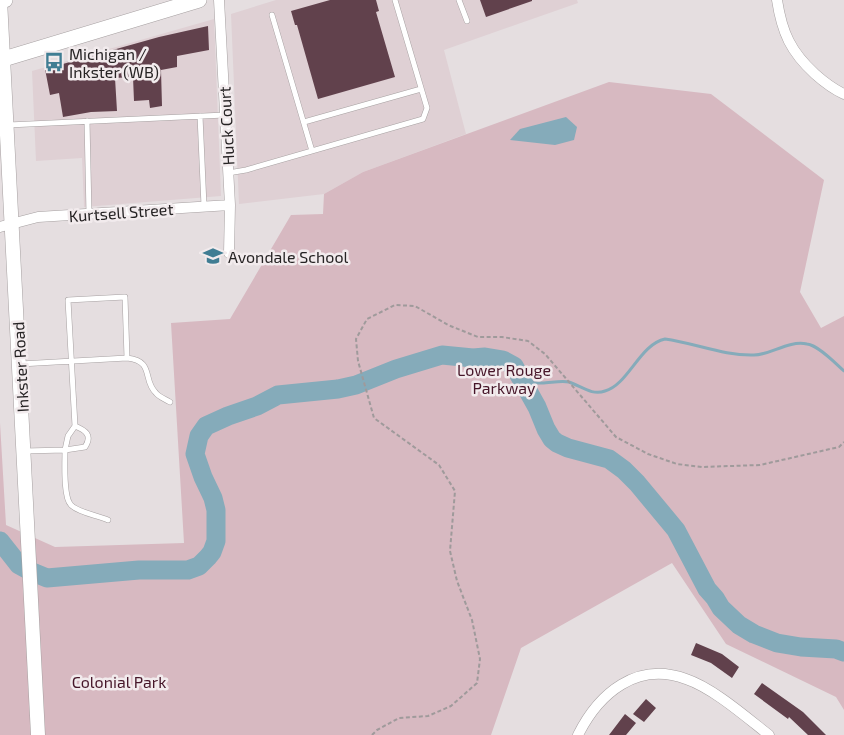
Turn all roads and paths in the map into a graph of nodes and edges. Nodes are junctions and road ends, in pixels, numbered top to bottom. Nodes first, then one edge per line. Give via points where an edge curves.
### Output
1 (5, 0) edge
2 (199, 0) edge
3 (219, 0) edge
4 (395, 0) edge
5 (459, 0) edge
6 (777, 0) edge
7 (0, 1) edge
8 (272, 15) dead end
9 (467, 21) dead end
10 (2, 60) edge
11 (421, 90) junction
12 (844, 94) edge
13 (225, 114) junction
14 (200, 116) junction
15 (87, 121) junction
16 (304, 122) junction
17 (5, 131) edge
18 (312, 151) junction
19 (228, 173) junction
20 (230, 205) junction
21 (204, 206) junction
22 (89, 214) junction
23 (6, 226) edge
24 (229, 253) dead end
25 (127, 358) junction
26 (72, 361) junction
27 (20, 364) junction
28 (170, 402) dead end
29 (75, 426) junction
30 (844, 442) edge
31 (65, 450) junction
32 (24, 451) junction
33 (108, 520) dead end
34 (38, 735) edge
35 (372, 735) edge
36 (578, 735) edge
37 (769, 735) edge

1 - 7 main road
2 - 10 main road
3 - 13 street, Huck Court
4 - 11 lane
5 - 9 lane
6 - 12 street via 791,48 828,85
7 - 10 main road, Inkster Road
8 - 16 lane
10 - 17 main road, Inkster Road
11 - 16 lane
11 - 18 lane via 427,108 423,119
13 - 14 lane
13 - 19 street, Huck Court
14 - 15 lane
14 - 21 lane
15 - 17 lane
15 - 22 lane
16 - 18 lane
17 - 23 main road, Inkster Road
18 - 19 lane
19 - 20 street, Huck Court
20 - 21 street, Kurtsell Street
20 - 24 street, Huck Court
21 - 22 street, Kurtsell Street
22 - 23 street, Kurtsell Street via 36,218
23 - 27 main road, Inkster Road
25 - 26 lane
25 - 26 lane via 125,297 68,300
25 - 28 lane via 135,359 144,366 155,393
26 - 27 lane
26 - 29 lane
27 - 32 main road, Inkster Road
29 - 31 lane via 68,436
29 - 31 lane via 85,430 88,443 81,449
30 - 35 path via 839,447 760,465 702,467 677,464 648,454 616,437 545,354 528,341 478,337 415,306 395,305 368,319 356,339 358,361 374,418 439,465 455,491 450,551 472,620 480,659 477,683 451,706 428,716 399,718
31 - 32 lane
31 - 33 lane via 69,502 77,509
32 - 34 main road, Inkster Road
36 - 37 street via 589,715 611,691 629,680 657,674 696,682

